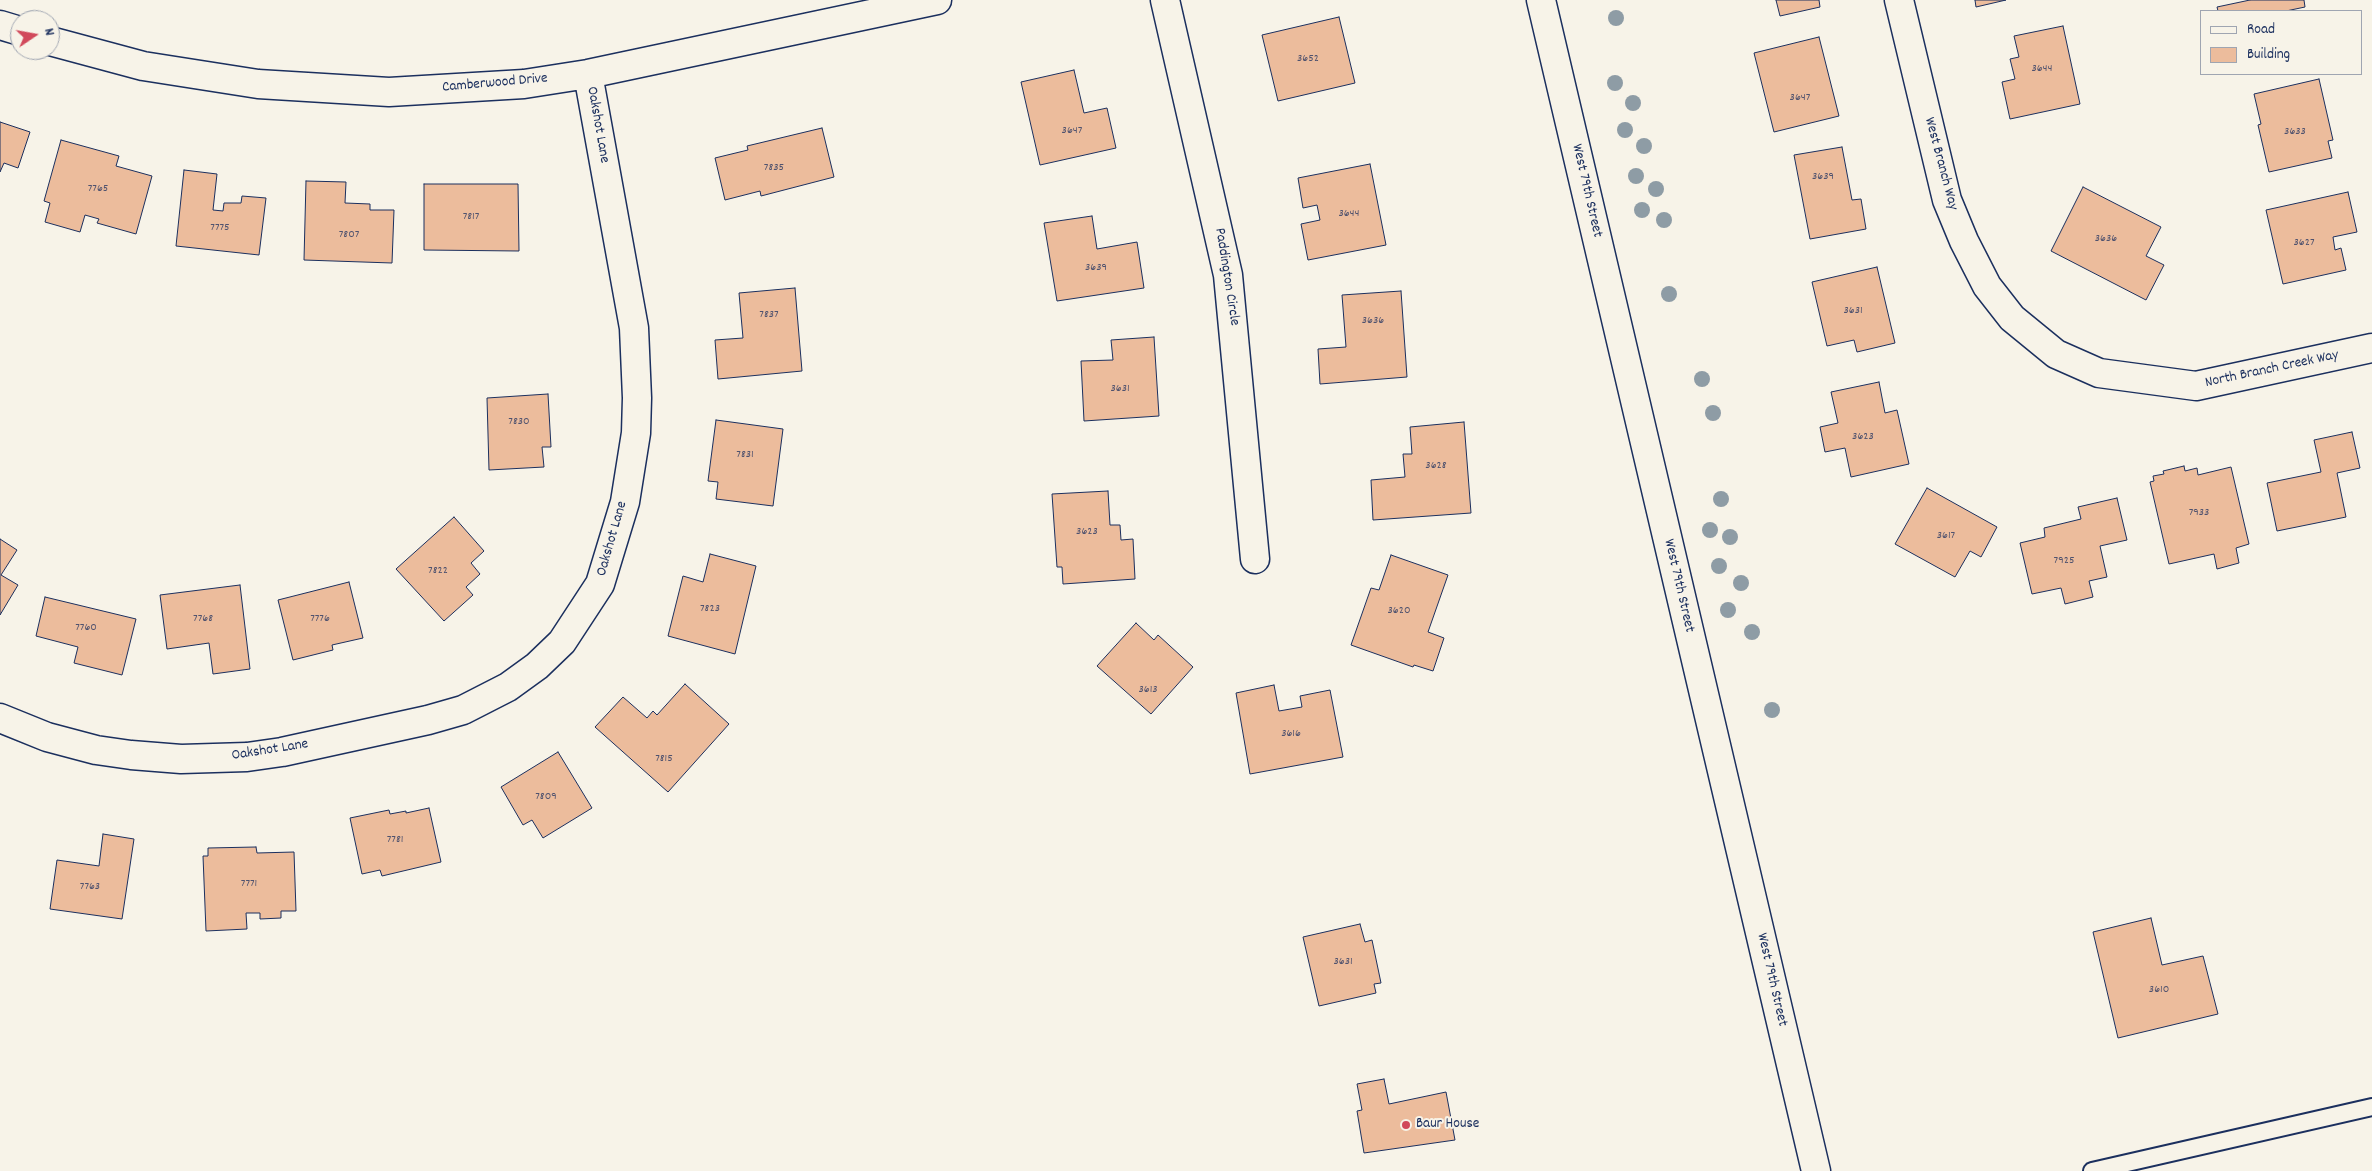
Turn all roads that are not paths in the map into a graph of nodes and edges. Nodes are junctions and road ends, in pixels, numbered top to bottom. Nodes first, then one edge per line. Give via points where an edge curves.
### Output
1 (937, 0) edge
2 (1165, 0) edge
3 (1541, 0) edge
4 (1898, 0) edge
5 (60, 44) edge
6 (588, 74) junction
7 (2372, 348) edge
8 (2056, 354) joint
9 (1255, 559) dead end
10 (0, 718) edge
11 (2372, 1107) edge
12 (1816, 1171) edge
13 (2092, 1171) edge

1 - 6 street, Camberwood Drive
2 - 9 street, Paddington Circle via 1228,275
3 - 12 street, West 79th Street
4 - 8 street, West Branch Way via 1947,200 1964,241 1986,286 2012,318
5 - 6 street, Camberwood Drive via 142,66 258,84 325,90 389,92 524,84
6 - 10 street, Oakshot Lane via 634,328 636,433 625,502 600,584 562,642 508,687 463,710 282,752 182,759 131,755 47,737
7 - 8 street, North Branch Creek Way via 2196,386 2099,372
11 - 13 lane

